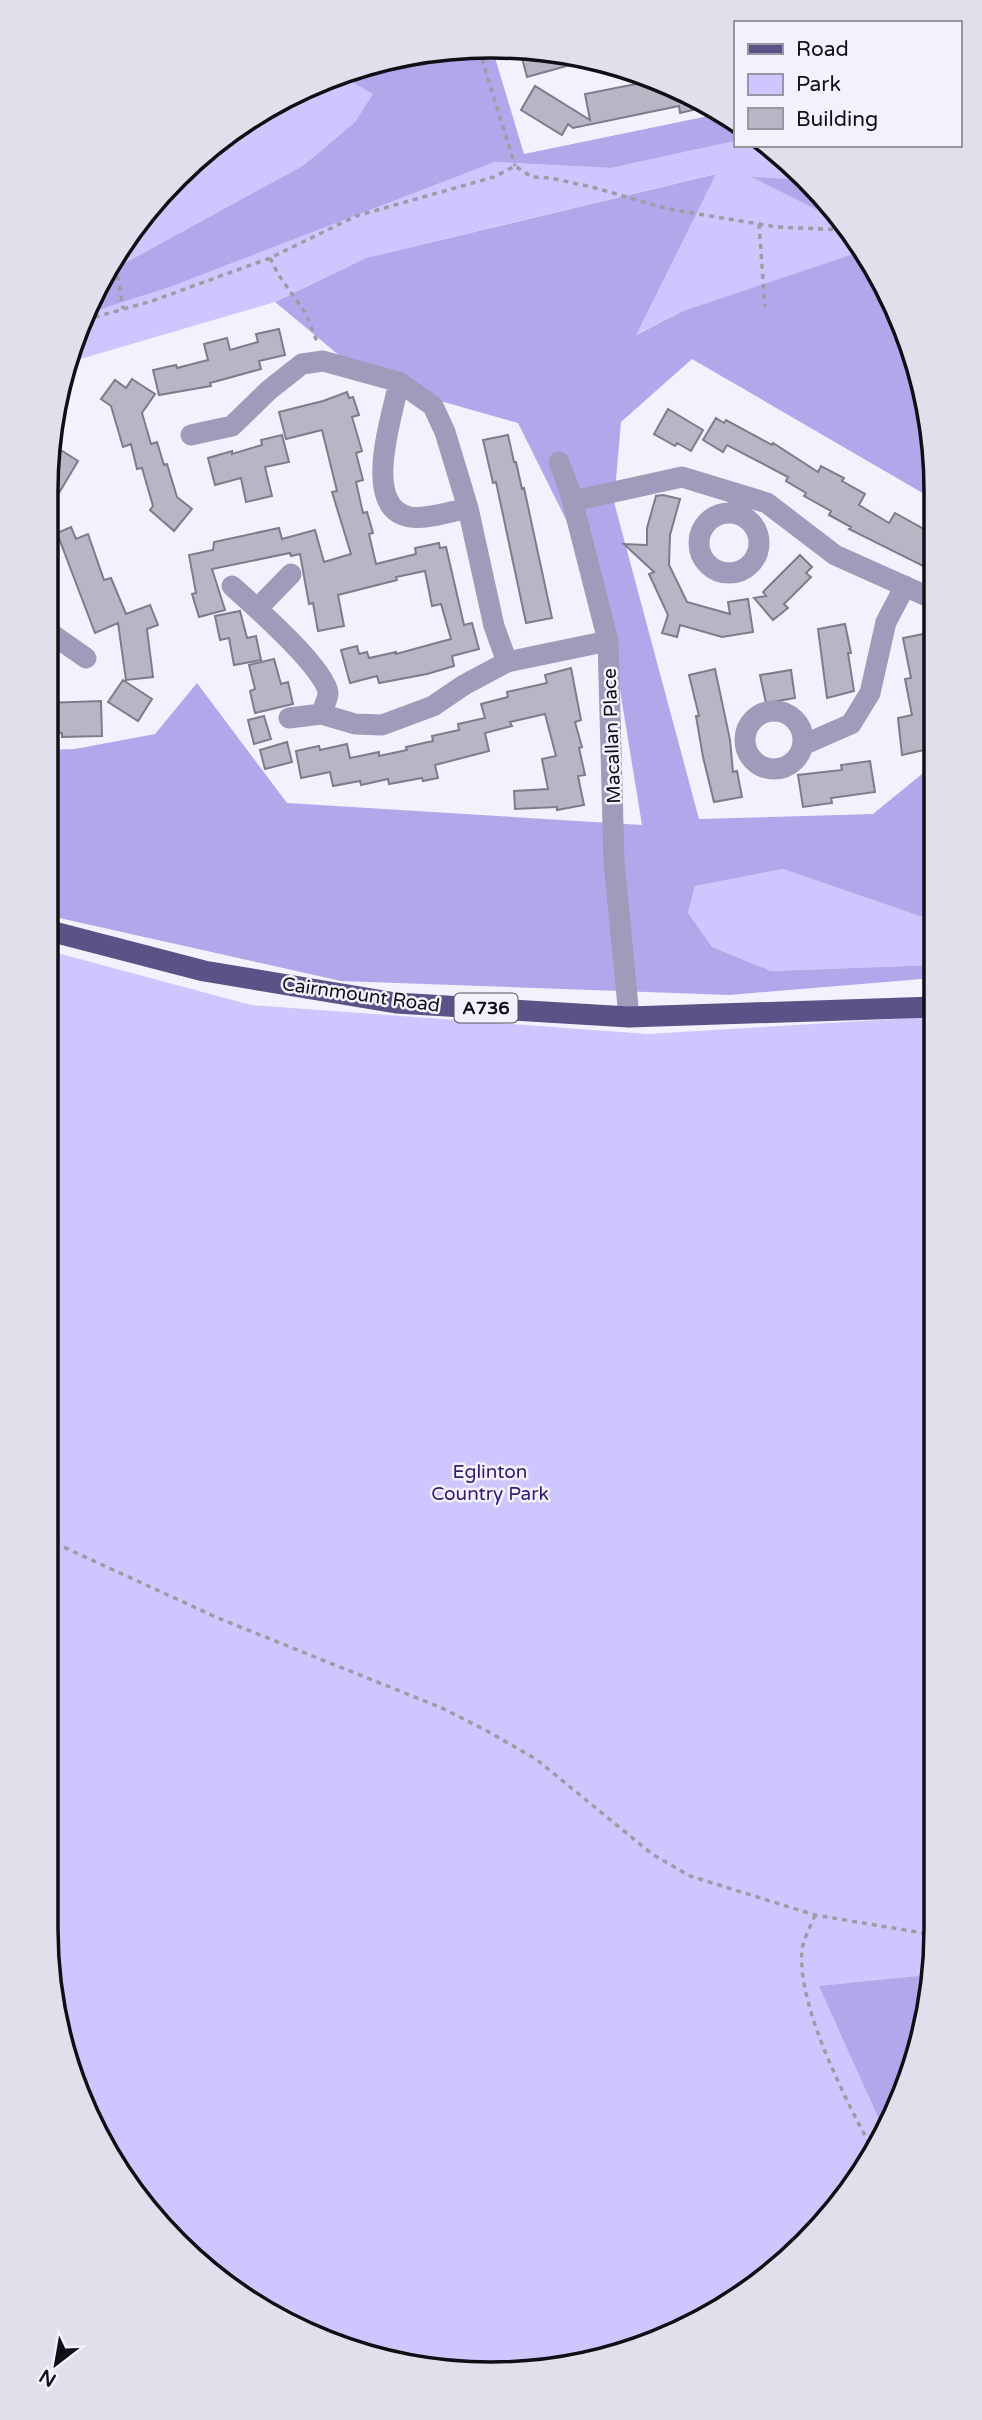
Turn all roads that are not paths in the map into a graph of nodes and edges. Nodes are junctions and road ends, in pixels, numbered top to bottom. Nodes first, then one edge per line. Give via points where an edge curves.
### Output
1 (399, 382) junction
2 (191, 435) dead end
3 (559, 462) dead end
4 (573, 501) junction
5 (767, 503) junction
6 (468, 508) junction
7 (751, 523) dead end
8 (291, 574) dead end
9 (232, 586) dead end
10 (905, 586) junction
11 (924, 594) edge
12 (257, 609) junction
13 (58, 639) edge
14 (608, 641) junction
15 (86, 659) dead end
16 (507, 662) junction
17 (321, 714) junction
18 (289, 718) dead end
19 (803, 745) dead end
20 (58, 933) edge
21 (924, 1007) edge
22 (629, 1017) junction

1 - 2 street via 323,361 302,363 232,426
1 - 6 street via 433,405
1 - 6 street via 382,466 382,485 391,507 414,518
3 - 4 street, Macallan Place
4 - 5 street via 682,477
4 - 14 street, Macallan Place
5 - 7 street
5 - 10 street via 835,555
6 - 16 street via 494,626
8 - 12 street
9 - 12 street
10 - 11 street
10 - 19 street via 886,622 870,693 851,724
12 - 17 street via 323,679 328,693
13 - 15 street
14 - 16 street
14 - 22 street, Macallan Place via 614,861
16 - 17 street via 433,706 382,725 355,724
17 - 18 street
20 - 22 main road, Cairnmount Road / A736 via 204,971 396,1003
21 - 22 main road, Cairnmount Road / A736

